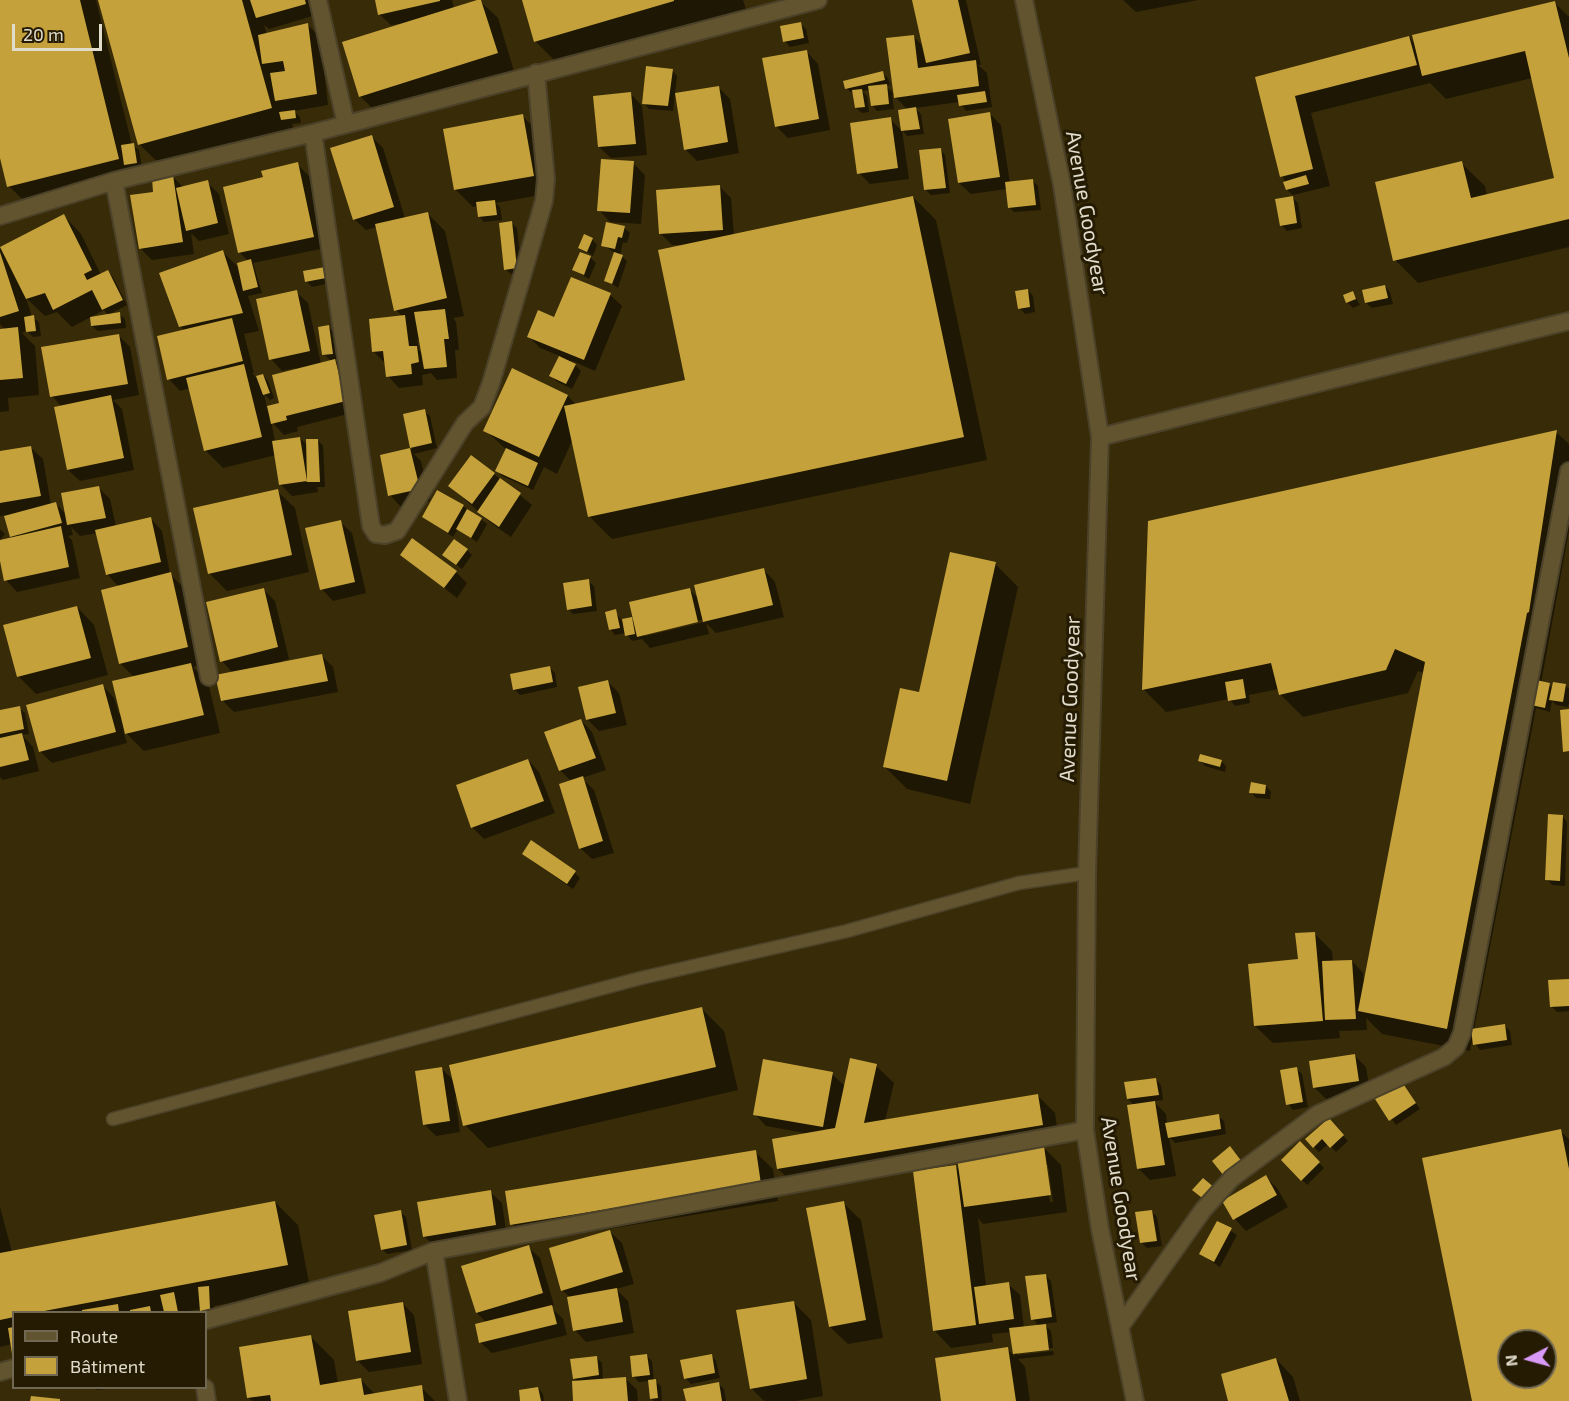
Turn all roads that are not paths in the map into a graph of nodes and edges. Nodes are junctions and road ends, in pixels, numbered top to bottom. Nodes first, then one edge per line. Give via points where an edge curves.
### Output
1 (318, 0) edge
2 (818, 0) edge
3 (1024, 0) edge
4 (536, 73) junction
5 (346, 124) junction
6 (313, 133) junction
7 (114, 181) junction
8 (0, 216) edge
9 (1569, 321) edge
10 (1100, 437) junction
11 (1569, 471) edge
12 (209, 677) dead end
13 (1087, 873) junction
14 (113, 1119) dead end
15 (1084, 1130) junction
16 (434, 1251) junction
17 (207, 1320) edge
18 (1120, 1327) junction
19 (458, 1401) edge
20 (1134, 1401) edge

1 - 5 street
2 - 4 street
3 - 10 street, Avenue Goodyear via 1062,185
4 - 5 street
4 - 6 street via 546,179 544,201 491,383 482,407 465,423 397,531 385,535 376,534 371,526
5 - 6 street
6 - 7 street
7 - 8 street
7 - 12 street
9 - 10 street
10 - 13 street, Avenue Goodyear
11 - 18 street via 1462,1033 1456,1047 1444,1057 1318,1114 1232,1178 1203,1210
13 - 14 lane via 1019,883 847,931 641,978
13 - 15 street, Avenue Goodyear
15 - 16 street
15 - 18 street, Avenue Goodyear
16 - 17 street via 380,1273
16 - 19 street
18 - 20 street, Avenue Goodyear

